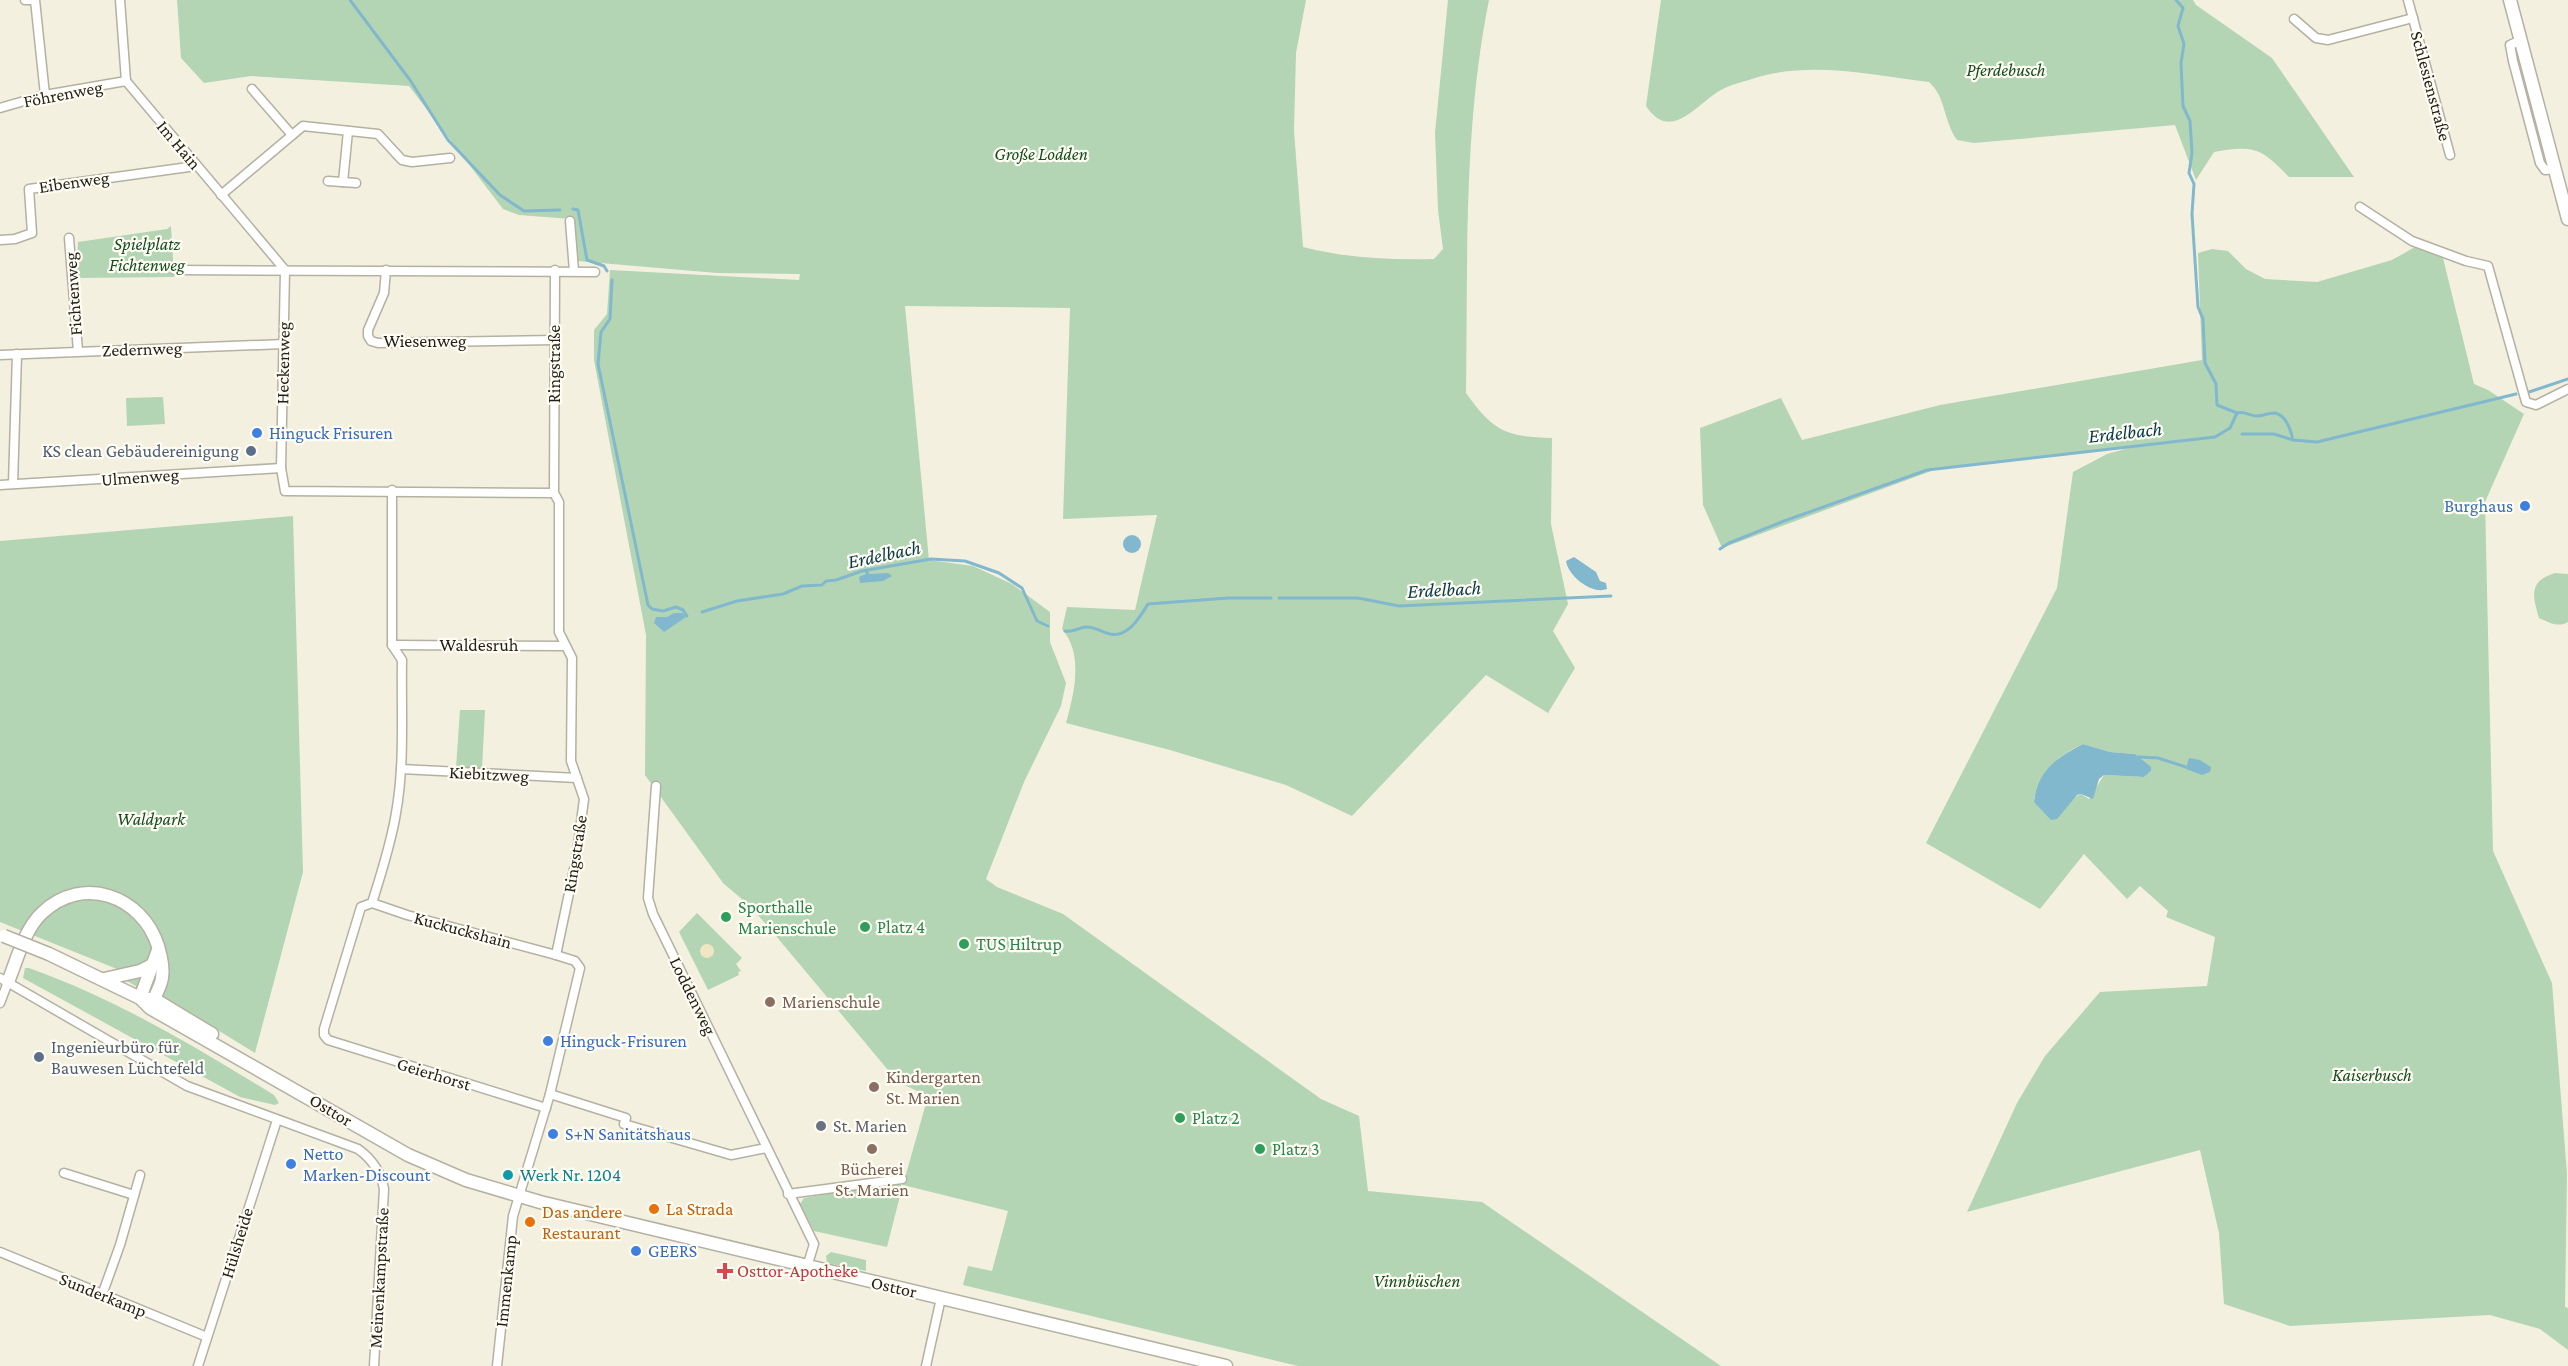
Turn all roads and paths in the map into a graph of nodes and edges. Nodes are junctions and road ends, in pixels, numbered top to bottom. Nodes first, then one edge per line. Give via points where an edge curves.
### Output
1 (25, 0) edge
2 (120, 0) edge
3 (2408, 0) edge
4 (2510, 0) edge
5 (2413, 18) junction
6 (2294, 19) dead end
7 (126, 81) junction
8 (252, 89) dead end
9 (45, 95) junction
10 (0, 108) edge
11 (348, 131) junction
12 (292, 135) junction
13 (2450, 155) dead end
14 (450, 158) dead end
15 (196, 166) junction
16 (328, 182) dead end
17 (343, 182) junction
18 (356, 183) dead end
19 (221, 195) junction
20 (2360, 207) dead end
21 (2568, 219) edge
22 (570, 221) dead end
23 (69, 238) dead end
24 (0, 240) edge
25 (175, 270) dead end
26 (285, 270) junction
27 (386, 270) junction
28 (555, 270) junction
29 (574, 271) junction
30 (595, 272) dead end
31 (555, 340) junction
32 (284, 344) junction
33 (78, 351) junction
34 (17, 354) junction
35 (0, 355) edge
36 (2568, 389) edge
37 (281, 468) junction
38 (13, 484) junction
39 (0, 485) edge
40 (392, 490) junction
41 (554, 493) junction
42 (392, 645) junction
43 (565, 645) junction
44 (401, 769) junction
45 (577, 778) junction
46 (656, 786) dead end
47 (372, 903) junction
48 (2, 935) edge
49 (159, 949) junction
50 (556, 954) junction
51 (154, 964) junction
52 (104, 979) junction
53 (4, 980) edge
54 (140, 998) junction
55 (154, 999) junction
56 (0, 1003) edge
57 (301, 1092) junction
58 (550, 1094) junction
59 (546, 1108) junction
60 (277, 1120) junction
61 (766, 1148) junction
62 (369, 1158) joint
63 (64, 1173) dead end
64 (140, 1175) dead end
65 (902, 1179) dead end
66 (788, 1194) junction
67 (134, 1195) junction
68 (520, 1196) junction
69 (0, 1252) edge
70 (807, 1267) junction
71 (102, 1295) junction
72 (941, 1298) junction
73 (207, 1337) junction
74 (198, 1366) edge
75 (374, 1366) edge
76 (497, 1366) edge
77 (926, 1366) edge
78 (1226, 1366) edge

1 - 9 street via 35,0
2 - 7 street
3 - 5 street, Schlesienstraße
4 - 21 main road
5 - 6 street, Schlesienstraße via 2328,40 2316,38
5 - 13 street, Schlesienstraße
7 - 9 street, Föhrenweg
7 - 15 street, Im Hain
8 - 12 street
9 - 10 street, Föhrenweg
11 - 12 street via 303,126
11 - 14 street via 378,134 402,160
11 - 17 street
12 - 19 street
15 - 19 street, Im Hain
15 - 24 street, Eibenweg via 29,189 32,232
16 - 17 street
17 - 18 street
19 - 26 street, Im Hain
20 - 36 street via 2412,241 2488,266 2526,402 2536,405
22 - 29 street
23 - 33 street, Fichtenweg
25 - 26 street
26 - 27 street
26 - 32 street, Heckenweg
27 - 28 street
27 - 31 street, Wiesenweg via 384,293 368,330 371,341
28 - 29 street
28 - 31 street, Ringstraße
29 - 30 street
31 - 41 street, Ringstraße
32 - 33 street, Zedernweg
32 - 37 street, Heckenweg
33 - 34 street, Zedernweg
34 - 35 street, Zedernweg
34 - 38 street
37 - 38 street, Ulmenweg
37 - 40 street, Heckenweg via 285,491
38 - 39 street, Ulmenweg
40 - 41 street
40 - 42 street
41 - 43 street, Ringstraße via 559,502 559,632
42 - 43 street, Waldesruh
42 - 44 street via 402,660
43 - 45 street, Ringstraße via 572,658 571,761
44 - 45 street, Kiebitzweg
44 - 47 street via 387,856
45 - 50 street, Ringstraße via 583,809
46 - 61 street, Loddenweg via 648,898
47 - 50 street, Kuckuckshain
47 - 59 street, Geierhorst via 361,907 324,1029 328,1040
48 - 52 main road, Osttor, bridge
49 - 51 main road
49 - 53 main road via 152,929 140,913 105,894 86,893 65,898 40,915
49 - 55 main road via 163,977
50 - 58 street via 575,961 580,968
51 - 52 main road
51 - 54 main road
52 - 54 main road, Osttor
53 - 56 street
53 - 60 street, Osttor via 169,1077
54 - 55 main road, Osttor
54 - 57 main road, Osttor via 150,1008
55 - 57 main road, Osttor
57 - 68 main road, Osttor via 408,1155 466,1180
58 - 59 street
58 - 61 street via 626,1118 624,1125 731,1155
59 - 68 street
60 - 62 street, Osttor via 358,1149
60 - 73 street, Hülsheide
61 - 66 street, Loddenweg
62 - 75 street, Meinenkampstraße via 384,1189
63 - 67 street
64 - 67 street
65 - 66 street
66 - 70 street, Loddenweg via 814,1244
67 - 71 street
68 - 70 main road, Osttor
68 - 76 street, Immenkamp via 513,1216
69 - 71 street, Sunderkamp
70 - 72 main road, Osttor
71 - 73 street, Sunderkamp
72 - 77 street
72 - 78 main road, Osttor
73 - 74 street, Hülsheide

